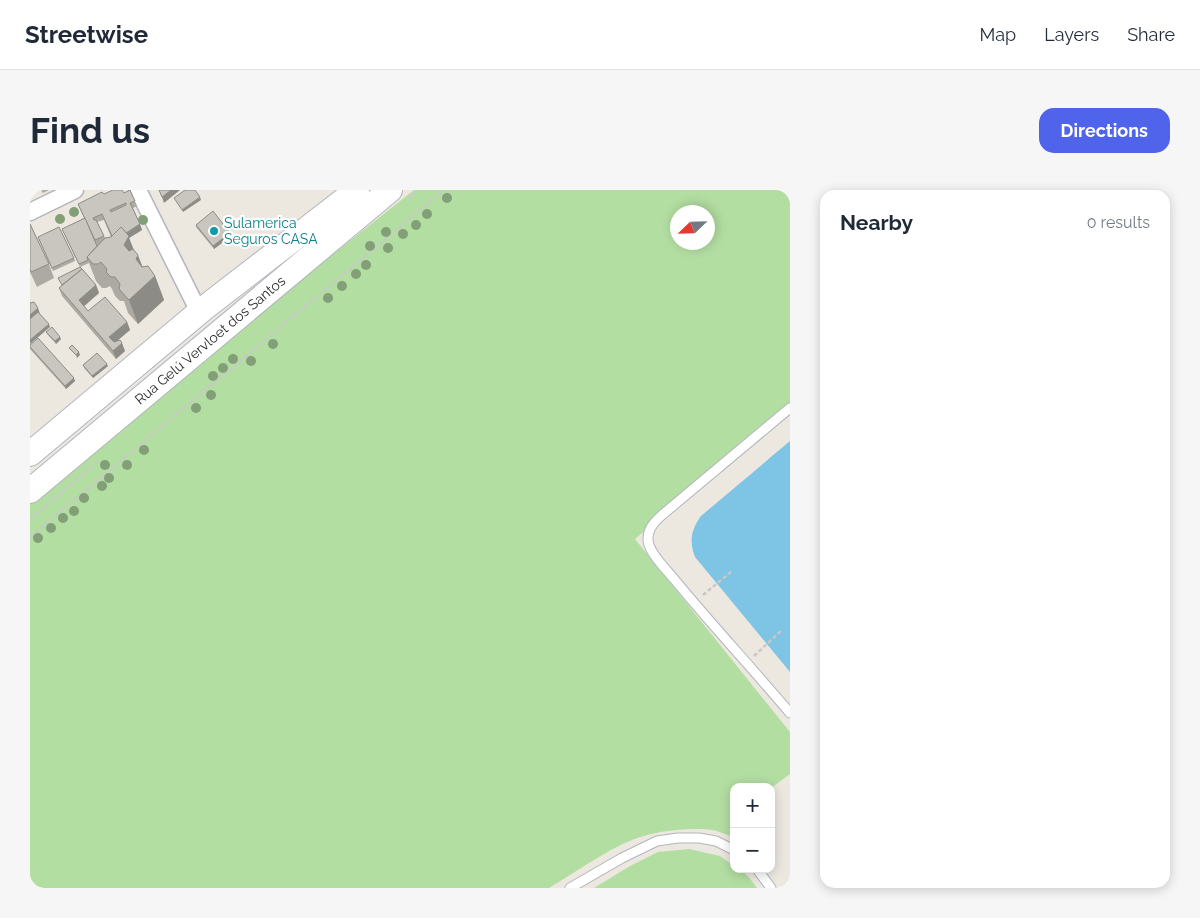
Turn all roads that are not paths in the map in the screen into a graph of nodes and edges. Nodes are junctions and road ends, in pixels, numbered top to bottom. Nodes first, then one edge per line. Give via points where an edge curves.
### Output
1 (75, 190) edge
2 (138, 190) edge
3 (357, 190) edge
4 (390, 190) edge
5 (30, 212) edge
6 (199, 312) junction
7 (790, 408) edge
8 (30, 454) edge
9 (30, 491) edge
10 (790, 713) edge
11 (730, 848) edge
12 (760, 873) edge
13 (570, 888) edge
14 (771, 888) edge

1 - 5 street
2 - 6 street
3 - 6 main road, Rua Gelú Vervloet dos Santos
4 - 9 main road, Rua Gelú Vervloet dos Santos
6 - 8 main road, Rua Gelú Vervloet dos Santos
7 - 10 lane via 662,515 652,525 648,538 655,556
11 - 13 lane via 700,838 657,841
12 - 14 lane

